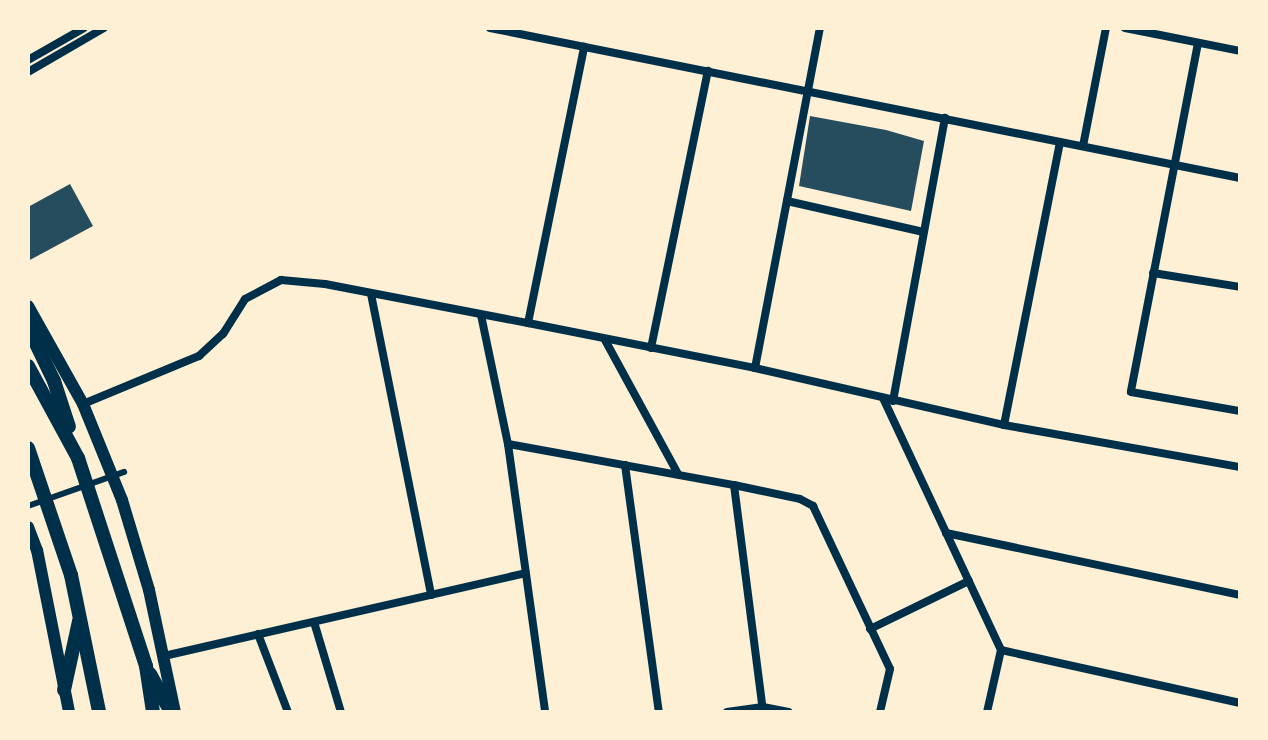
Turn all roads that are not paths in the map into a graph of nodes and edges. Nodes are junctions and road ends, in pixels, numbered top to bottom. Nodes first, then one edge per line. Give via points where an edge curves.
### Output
1 (84, 28) edge
2 (104, 28) edge
3 (490, 28) edge
4 (555, 28) edge
5 (820, 28) edge
6 (1106, 28) edge
7 (1125, 28) edge
8 (552, 40) junction
9 (1198, 43) junction
10 (584, 47) junction
11 (1240, 51) edge
12 (28, 60) edge
13 (708, 71) junction
14 (28, 72) edge
15 (808, 91) junction
16 (945, 118) junction
17 (1060, 142) junction
18 (1083, 146) junction
19 (1174, 164) junction
20 (1240, 178) edge
21 (787, 201) junction
22 (924, 232) junction
23 (1153, 273) junction
24 (1240, 287) edge
25 (371, 294) junction
26 (28, 306) edge
27 (481, 315) junction
28 (528, 323) junction
29 (28, 327) edge
30 (605, 340) junction
31 (651, 348) junction
32 (28, 366) edge
33 (755, 368) junction
34 (883, 398) junction
35 (893, 401) junction
36 (83, 404) junction
37 (1240, 411) edge
38 (1004, 425) junction
39 (508, 444) junction
40 (29, 452) edge
41 (78, 458) junction
42 (625, 465) junction
43 (1240, 467) edge
44 (124, 472) dead end
45 (678, 474) junction
46 (734, 485) junction
47 (28, 506) edge
48 (28, 527) edge
49 (946, 533) junction
50 (526, 573) junction
51 (969, 581) junction
52 (431, 595) junction
53 (1240, 595) edge
54 (80, 617) junction
55 (314, 622) junction
56 (870, 629) junction
57 (258, 634) junction
58 (1001, 650) junction
59 (164, 656) junction
60 (146, 666) junction
61 (64, 690) junction
62 (1240, 703) edge
63 (763, 710) edge
64 (69, 712) edge
65 (99, 712) edge
66 (153, 712) edge
67 (173, 712) edge
68 (288, 712) edge
69 (341, 712) edge
70 (545, 712) edge
71 (659, 712) edge
72 (727, 712) edge
73 (750, 712) edge
74 (789, 712) edge
75 (880, 712) edge
76 (987, 712) edge

1 - 12 street
2 - 14 street
3 - 8 street
4 - 8 street
5 - 15 street
6 - 18 street
7 - 9 street
8 - 10 street
9 - 11 street
9 - 19 street
10 - 13 street
10 - 28 street
13 - 15 street
13 - 31 street
15 - 16 street
15 - 21 street
16 - 17 street
16 - 22 street
17 - 18 street
17 - 38 street
18 - 19 street
19 - 20 street
19 - 23 street
21 - 22 street
21 - 33 street
22 - 35 street
23 - 24 street
23 - 37 street via 1131,392
25 - 27 street
25 - 36 street via 281,280 245,299 223,334 199,356
25 - 52 street
26 - 36 main road
27 - 28 street
27 - 39 street
28 - 30 street
29 - 41 highway via 54,381
30 - 31 street
30 - 45 street
31 - 33 street
32 - 41 highway
33 - 34 street
34 - 35 street
34 - 49 street
35 - 38 street
36 - 59 main road via 122,500
38 - 43 street
39 - 42 street
39 - 50 street
40 - 54 highway
41 - 60 highway
42 - 45 street
42 - 71 street
44 - 47 street
45 - 46 street
46 - 56 street via 813,506
46 - 63 street
48 - 61 main road
49 - 51 street
49 - 53 street
50 - 52 street
50 - 70 street
51 - 56 street
51 - 58 street
52 - 55 street
54 - 61 highway
54 - 65 highway
55 - 57 street
55 - 69 street
56 - 75 street via 890,669
57 - 59 street
57 - 68 street
58 - 62 street
58 - 76 street
59 - 67 main road
60 - 66 highway
60 - 67 highway
61 - 64 main road
63 - 72 street
63 - 73 street
63 - 74 street

